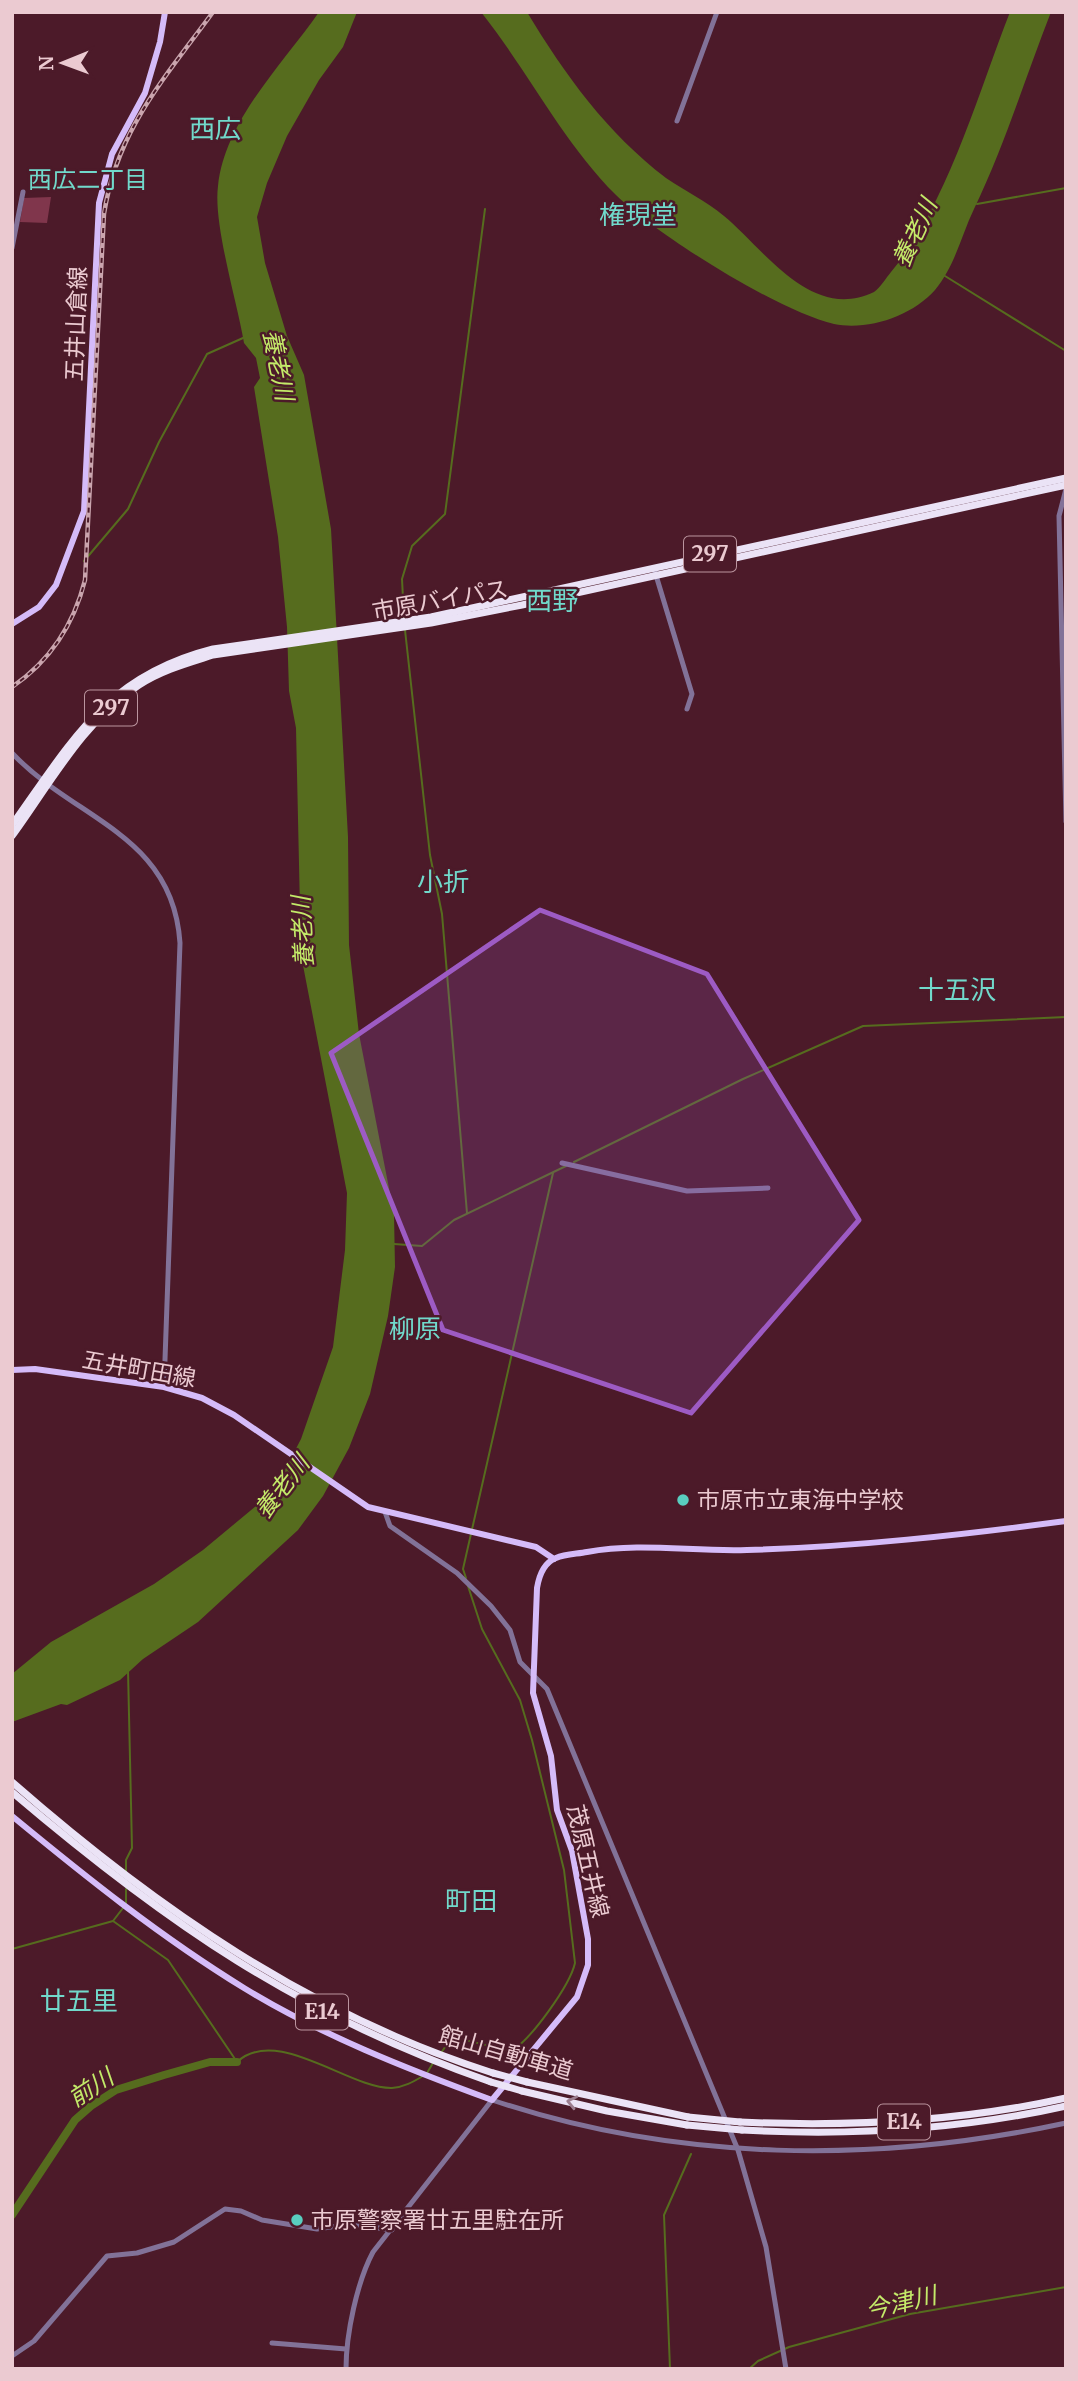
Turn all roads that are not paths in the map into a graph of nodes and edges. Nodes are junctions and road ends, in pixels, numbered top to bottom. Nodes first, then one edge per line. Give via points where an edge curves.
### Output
1 (165, 12) edge
2 (717, 12) edge
3 (677, 121) dead end
4 (23, 192) dead end
5 (12, 248) edge
6 (1066, 478) edge
7 (1066, 487) edge
8 (654, 570) junction
9 (12, 624) edge
10 (687, 709) dead end
11 (12, 753) edge
12 (47, 782) junction
13 (1066, 822) edge
14 (12, 825) edge
15 (12, 836) edge
16 (562, 1163) dead end
17 (768, 1188) dead end
18 (12, 1370) edge
19 (164, 1387) junction
20 (385, 1512) junction
21 (1066, 1521) edge
22 (554, 1559) junction
23 (533, 1675) junction
24 (12, 1782) edge
25 (12, 1792) edge
26 (24, 1797) junction
27 (12, 1816) edge
28 (455, 2065) junction
29 (1066, 2098) edge
30 (492, 2100) junction
31 (1066, 2106) edge
32 (687, 2121) junction
33 (1066, 2123) edge
34 (741, 2126) junction
35 (737, 2150) junction
36 (392, 2230) junction
37 (272, 2343) dead end
38 (346, 2349) junction
39 (12, 2356) edge
40 (346, 2369) edge
41 (786, 2369) edge

1 - 9 main road, 五井山倉線 via 145,93 112,154 99,203 84,511 56,585 39,607
2 - 3 street
4 - 5 street
6 - 8 highway, 市原バイパス / 297
7 - 8 highway, 市原バイパス / 297
7 - 13 street via 1059,516
8 - 10 street via 692,694
8 - 12 highway, 市原バイパス / 297 via 354,632 213,649 180,658 130,684 90,718
11 - 12 street
12 - 14 highway, 市原バイパス / 297
12 - 15 highway, 市原バイパス / 297
12 - 19 street via 125,837 149,860 170,896 179,929
16 - 17 street via 687,1191
18 - 19 main road, 五井町田線 via 35,1369
19 - 20 main road, 五井町田線 via 202,1398 361,1503
20 - 22 main road, 五井町田線 via 536,1547
20 - 23 street via 390,1526 457,1573 491,1606 510,1630 520,1662
21 - 22 main road via 872,1544 740,1551 625,1545
22 - 23 main road, 茂原五井線 via 538,1579
23 - 30 main road, 茂原五井線 via 535,1705 551,1756 557,1810 572,1851 588,1939 588,1965 577,1997
23 - 35 street via 547,1689
24 - 26 highway, 館山自動車道 / E14
25 - 26 highway, 館山自動車道 / E14
26 - 28 highway, 館山自動車道 / E14 via 227,1953
27 - 30 main road via 160,1933 245,1988 415,2073
28 - 32 highway, 館山自動車道 / E14, bridge
32 -> 28 highway, 館山自動車道 / E14, bridge via 523,2091
29 - 34 highway, 館山自動車道 / E14 via 911,2121
30 - 35 street via 613,2131
30 - 36 street via 436,2167 418,2199
31 - 34 highway, 館山自動車道 / E14 via 912,2130 853,2133
32 - 34 highway, 館山自動車道 / E14, bridge
33 - 35 street via 905,2147
35 - 41 street via 766,2247
36 - 38 street via 366,2265
36 - 39 street via 351,2224 317,2229 225,2209 174,2242 107,2256 33,2341
37 - 38 street
38 - 40 street

